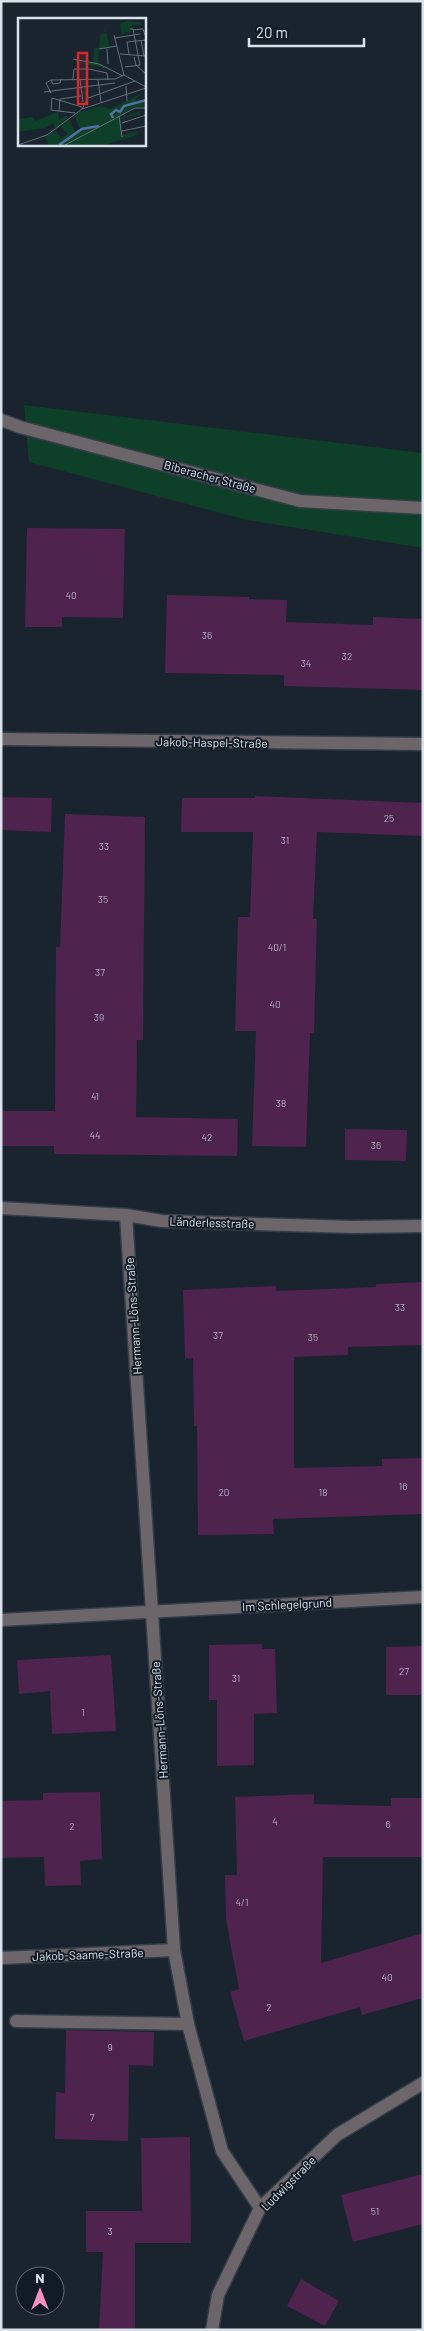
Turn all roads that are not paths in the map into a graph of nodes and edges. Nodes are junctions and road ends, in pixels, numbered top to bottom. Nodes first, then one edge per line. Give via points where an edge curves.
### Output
1 (1, 420) edge
2 (423, 508) edge
3 (1, 739) edge
4 (423, 744) edge
5 (1, 1208) edge
6 (126, 1214) junction
7 (423, 1226) edge
8 (423, 1597) edge
9 (152, 1612) junction
10 (1, 1620) edge
11 (174, 1950) junction
12 (1, 1958) edge
13 (16, 2021) dead end
14 (188, 2024) junction
15 (423, 2083) edge
16 (260, 2208) junction
17 (212, 2330) edge

1 - 2 street, Biberacher Straße via 300,500
3 - 4 street, Jakob-Haspel-Straße
5 - 6 street, Länderlesstraße
6 - 7 street, Länderlesstraße via 162,1221
6 - 9 street, Hermann-Löns-Straße
8 - 9 street, Im Schlegelgrund
9 - 10 street, Im Schlegelgrund
9 - 11 street, Hermann-Löns-Straße
11 - 12 street, Jakob-Saame-Straße
11 - 14 street, Hermann-Löns-Straße
13 - 14 street
14 - 16 street, Hermann-Löns-Straße via 222,2151
15 - 16 street, Ludwigstraße via 337,2135
16 - 17 street, Ludwigstraße via 218,2295

